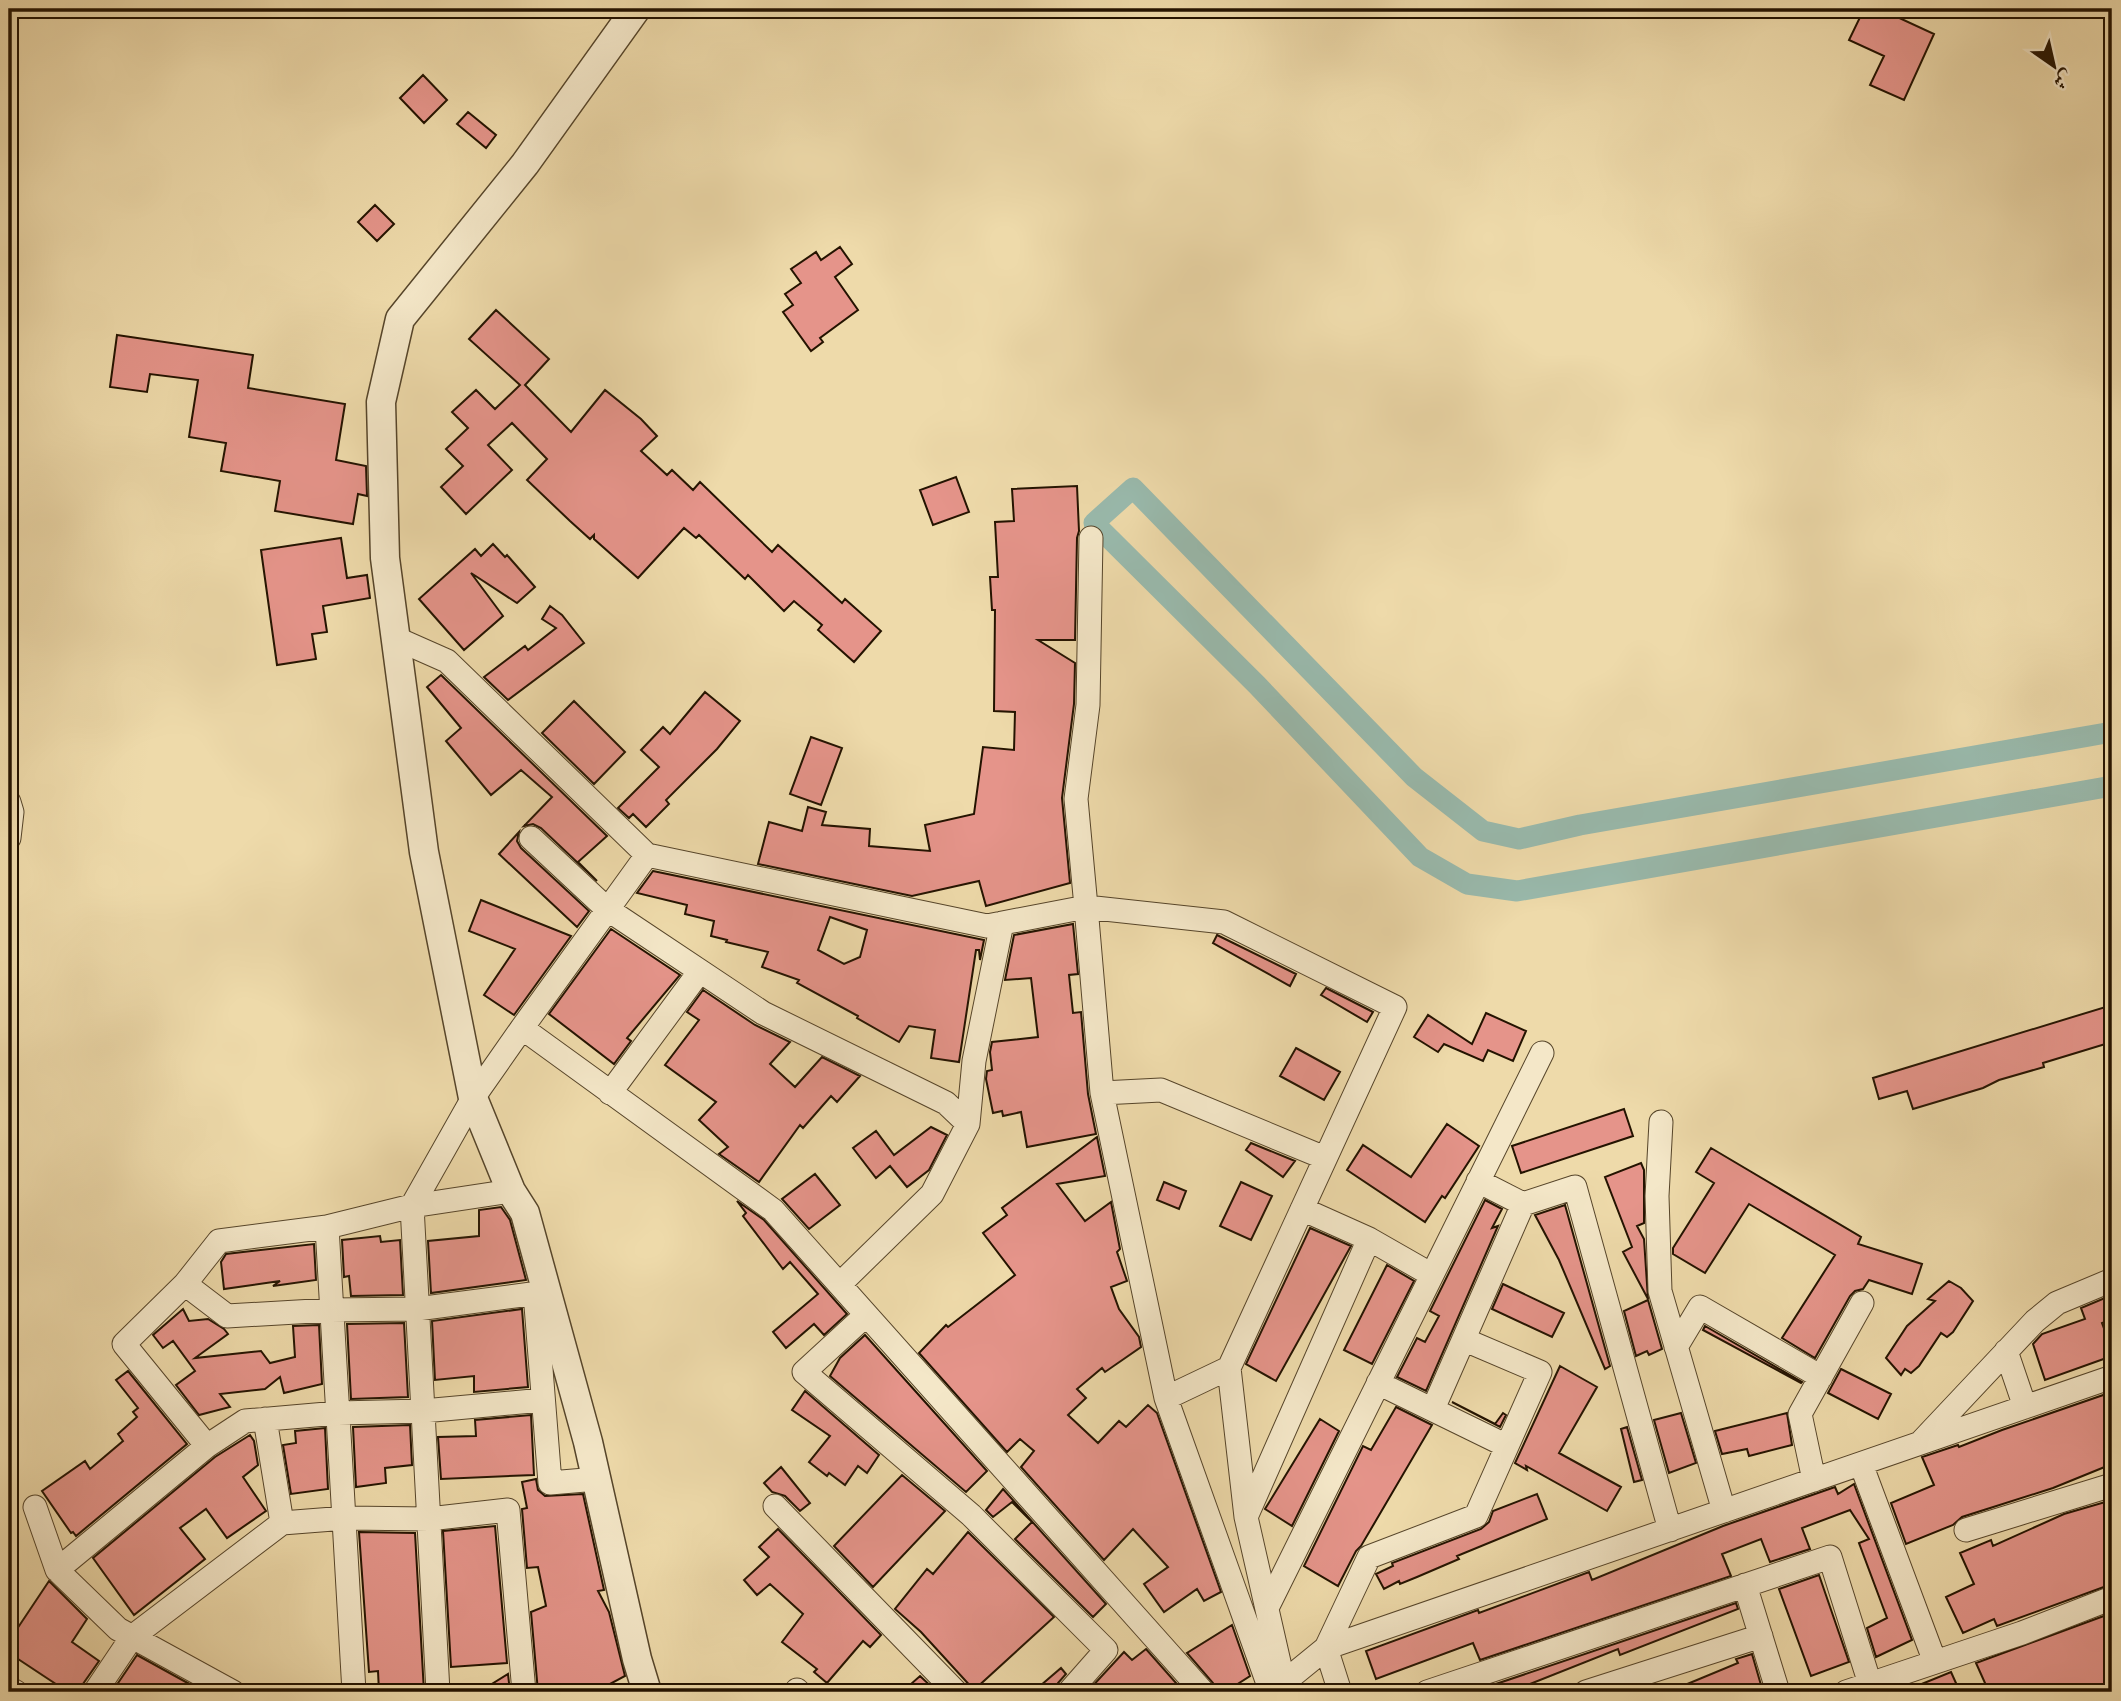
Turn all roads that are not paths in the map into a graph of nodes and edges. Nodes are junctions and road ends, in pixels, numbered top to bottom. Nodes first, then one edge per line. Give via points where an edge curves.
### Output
1 (636, 9) edge
2 (1091, 538) dead end
3 (395, 638) junction
4 (9, 802) edge
5 (9, 838) edge
6 (531, 838) dead end
7 (647, 855) junction
8 (1086, 907) junction
9 (607, 909) junction
10 (1002, 923) junction
11 (701, 971) junction
12 (522, 1028) junction
13 (1542, 1053) dead end
14 (610, 1093) junction
15 (1102, 1093) junction
16 (473, 1098) junction
17 (1661, 1122) dead end
18 (968, 1124) junction
19 (1325, 1158) junction
20 (1478, 1181) junction
21 (511, 1191) junction
22 (1523, 1204) junction
23 (412, 1206) junction
24 (1302, 1209) junction
25 (327, 1227) junction
26 (1369, 1239) junction
27 (1432, 1275) junction
28 (2112, 1280) edge
29 (185, 1284) junction
30 (840, 1284) junction
31 (541, 1292) junction
32 (1863, 1303) dead end
33 (417, 1309) junction
34 (331, 1310) junction
35 (866, 1315) junction
36 (1465, 1340) junction
37 (1676, 1347) junction
38 (2006, 1351) junction
39 (1229, 1368) junction
40 (1821, 1377) junction
41 (2112, 1377) edge
42 (1378, 1383) junction
43 (1166, 1398) junction
44 (543, 1400) junction
45 (2025, 1407) junction
46 (1433, 1409) junction
47 (423, 1411) junction
48 (338, 1413) junction
49 (265, 1419) junction
50 (1919, 1444) junction
51 (207, 1446) junction
52 (1507, 1446) junction
53 (1861, 1464) junction
54 (597, 1479) junction
55 (1814, 1480) junction
56 (2112, 1485) edge
57 (775, 1506) dead end
58 (35, 1507) dead end
59 (1724, 1511) junction
60 (1246, 1517) junction
61 (346, 1518) junction
62 (429, 1519) junction
63 (282, 1523) junction
64 (1670, 1530) junction
65 (1966, 1530) dead end
66 (57, 1570) junction
67 (1745, 1585) junction
68 (2112, 1598) edge
69 (1267, 1608) junction
70 (1761, 1636) junction
71 (132, 1637) junction
72 (1326, 1648) junction
73 (1935, 1662) junction
74 (1870, 1684) junction
75 (9, 1688) edge
76 (1276, 1689) edge
77 (16, 1692) edge
78 (95, 1692) edge
79 (233, 1692) edge
80 (354, 1692) edge
81 (438, 1692) edge
82 (524, 1692) edge
83 (647, 1692) edge
84 (956, 1692) edge
85 (1069, 1692) edge
86 (1202, 1692) edge
87 (1340, 1692) edge
88 (1427, 1692) edge
89 (1586, 1692) edge
90 (1778, 1692) edge
91 (1846, 1692) edge

1 - 3 street via 525,164 400,319 381,402 385,558
2 - 8 street via 1088,705 1076,799
3 - 7 street via 447,661
3 - 16 street via 424,852
4 - 5 street
6 - 9 street
7 - 9 street
7 - 10 street via 987,926
8 - 10 street
8 - 15 street
8 - 19 street via 1224,922 1395,1007
9 - 11 street
9 - 12 street
10 - 18 street via 974,1061
11 - 14 street
11 - 18 street via 763,1013 946,1103
12 - 14 street
12 - 16 street
13 - 20 street
14 - 30 street via 773,1210
15 - 19 street via 1161,1090
15 - 43 street
16 - 21 street
16 - 23 street
17 - 37 street via 1657,1196 1660,1291
18 - 30 street via 932,1194
19 - 24 street
20 - 22 street
20 - 27 street
21 - 23 street
21 - 31 street via 525,1213
22 - 36 street
22 - 64 street via 1576,1187
23 - 25 street
23 - 33 street
24 - 26 street
24 - 39 street
25 - 29 street via 219,1241
25 - 34 street
26 - 27 street
26 - 60 street
27 - 42 street
28 - 38 street via 2057,1303
29 - 34 street via 227,1316
29 - 51 street via 124,1344
30 - 35 street
31 - 33 street
31 - 44 street
31 - 54 street
32 - 40 street
33 - 34 street
33 - 47 street
34 - 48 street
35 - 85 street via 804,1372 971,1515 1106,1650
35 - 86 street
36 - 46 street
36 - 52 street via 1540,1372
37 - 40 street via 1700,1307
37 - 59 street
38 - 45 street
38 - 50 street
39 - 43 street
39 - 60 street
40 - 55 street via 1800,1414
41 - 45 street
42 - 46 street
42 - 69 street
43 - 76 street
44 - 47 street
44 - 54 street via 550,1483
45 - 50 street
46 - 52 street
47 - 48 street
47 - 62 street
48 - 49 street
48 - 61 street
49 - 51 street via 246,1421
49 - 63 street
50 - 53 street
51 - 66 street
52 - 72 street via 1476,1516 1369,1557
53 - 55 street
53 - 73 street
54 - 83 street
55 - 59 street
56 - 65 street
57 - 84 street
58 - 66 street
59 - 64 street
60 - 69 street
61 - 62 street
61 - 63 street
61 - 80 street
62 - 81 street
62 - 82 street via 508,1510
63 - 71 street
64 - 72 street
66 - 71 street
67 - 70 street
67 - 74 street via 1829,1557
67 - 88 street
68 - 73 street
69 - 76 street
70 - 89 street
70 - 90 street
71 - 78 street
71 - 79 street
72 - 76 street
72 - 87 street
73 - 74 street
74 - 91 street
75 - 77 street

